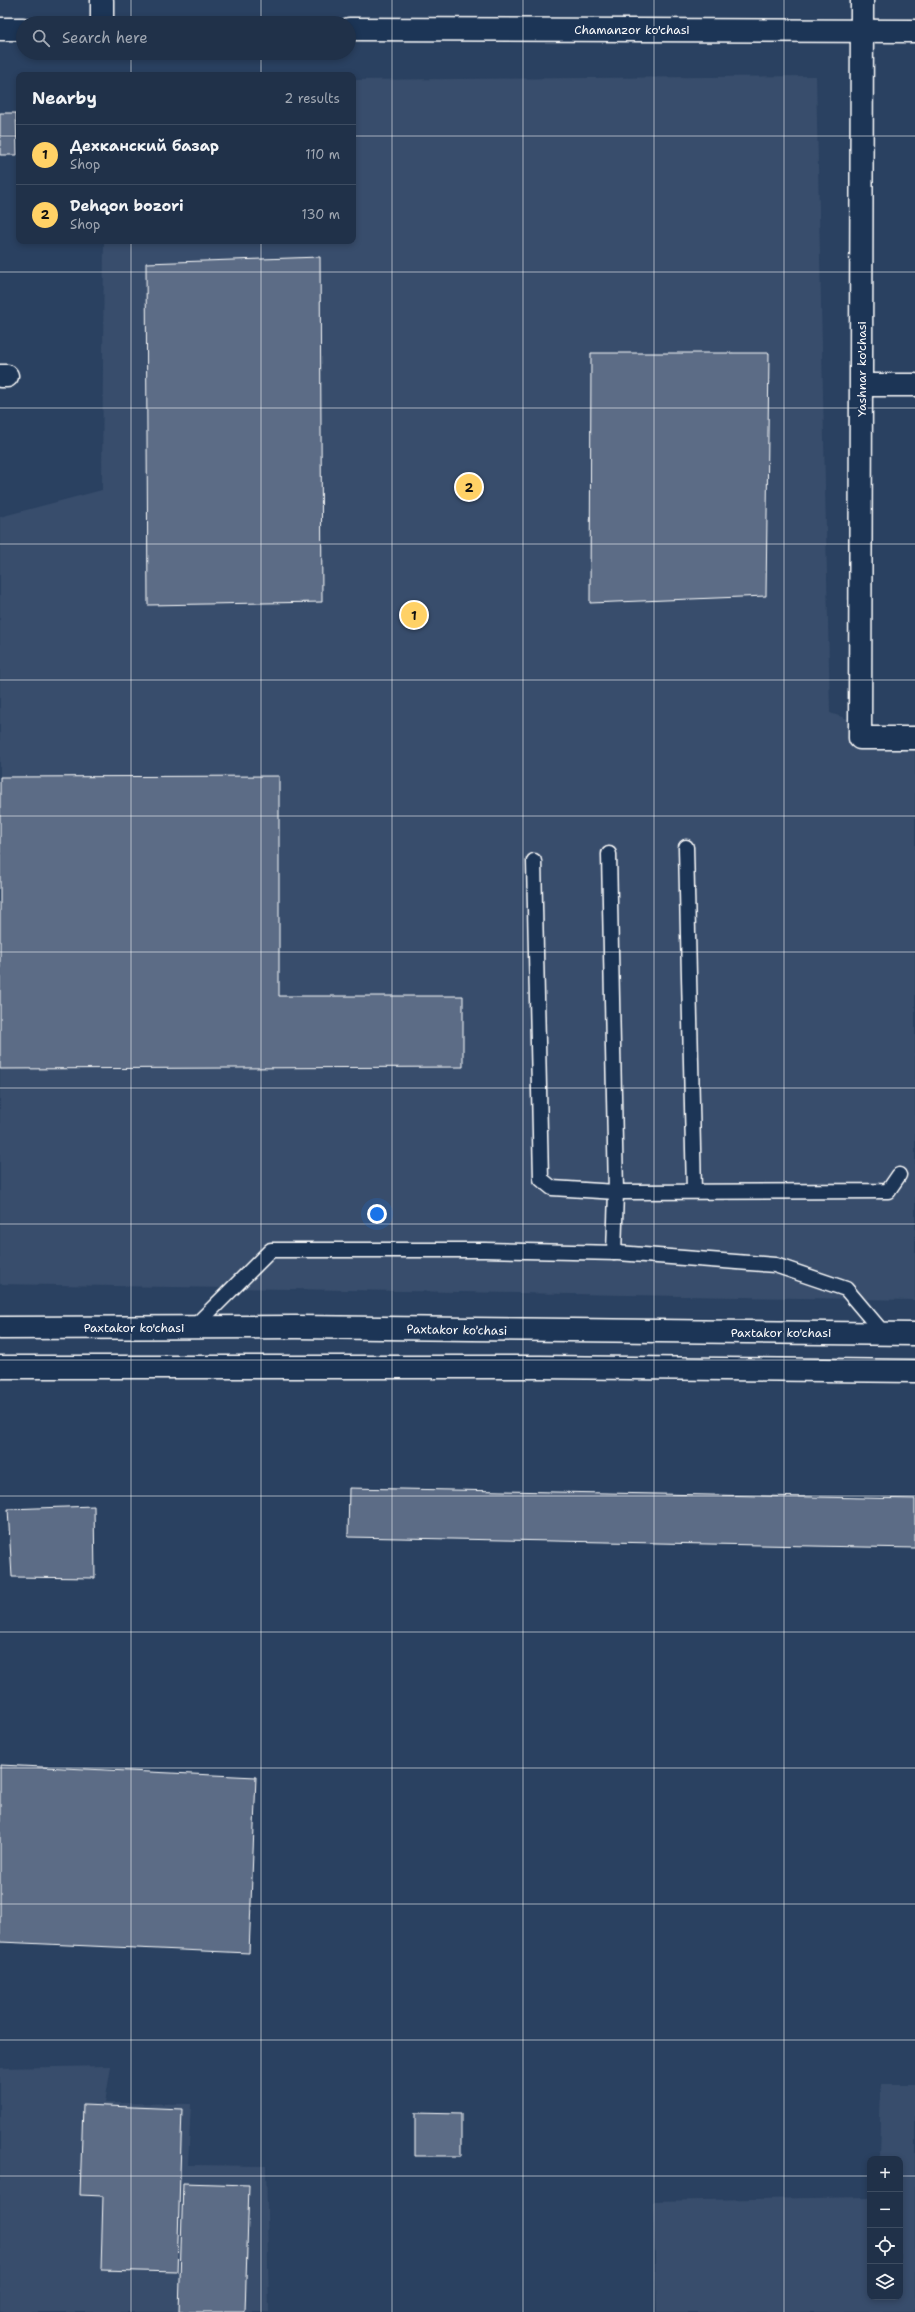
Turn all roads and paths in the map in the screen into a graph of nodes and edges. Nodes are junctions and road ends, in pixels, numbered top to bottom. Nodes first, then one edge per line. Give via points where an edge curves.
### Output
1 (102, 0) edge
2 (862, 0) edge
3 (102, 16) edge
4 (16, 29) edge
5 (356, 29) edge
6 (0, 30) edge
7 (915, 30) edge
8 (861, 31) junction
9 (915, 384) edge
10 (862, 385) junction
11 (915, 738) edge
12 (686, 847) dead end
13 (609, 854) dead end
14 (534, 861) dead end
15 (898, 1175) dead end
16 (616, 1192) junction
17 (694, 1192) junction
18 (614, 1253) junction
19 (0, 1328) edge
20 (193, 1328) junction
21 (884, 1334) junction
22 (915, 1334) edge
23 (0, 1367) edge
24 (915, 1371) edge

1 - 3 main road
2 - 8 main road, Yashnar ko'chasi
4 - 6 main road
5 - 8 main road, Chamanzor ko'chasi
7 - 8 main road, Chamanzor ko'chasi
8 - 10 main road, Yashnar ko'chasi
9 - 10 main road
10 - 11 main road, Yashnar ko'chasi via 860,738
12 - 17 lane
13 - 16 lane
14 - 16 lane via 541,1179 552,1188
15 - 17 lane via 888,1191
16 - 17 lane
16 - 18 lane
18 - 20 lane via 271,1250
18 - 21 lane via 775,1265 846,1289
19 - 20 main road, Paxtakor ko'chasi
20 - 21 main road, Paxtakor ko'chasi
21 - 22 main road, Paxtakor ko'chasi
23 - 24 main road via 541,1367

